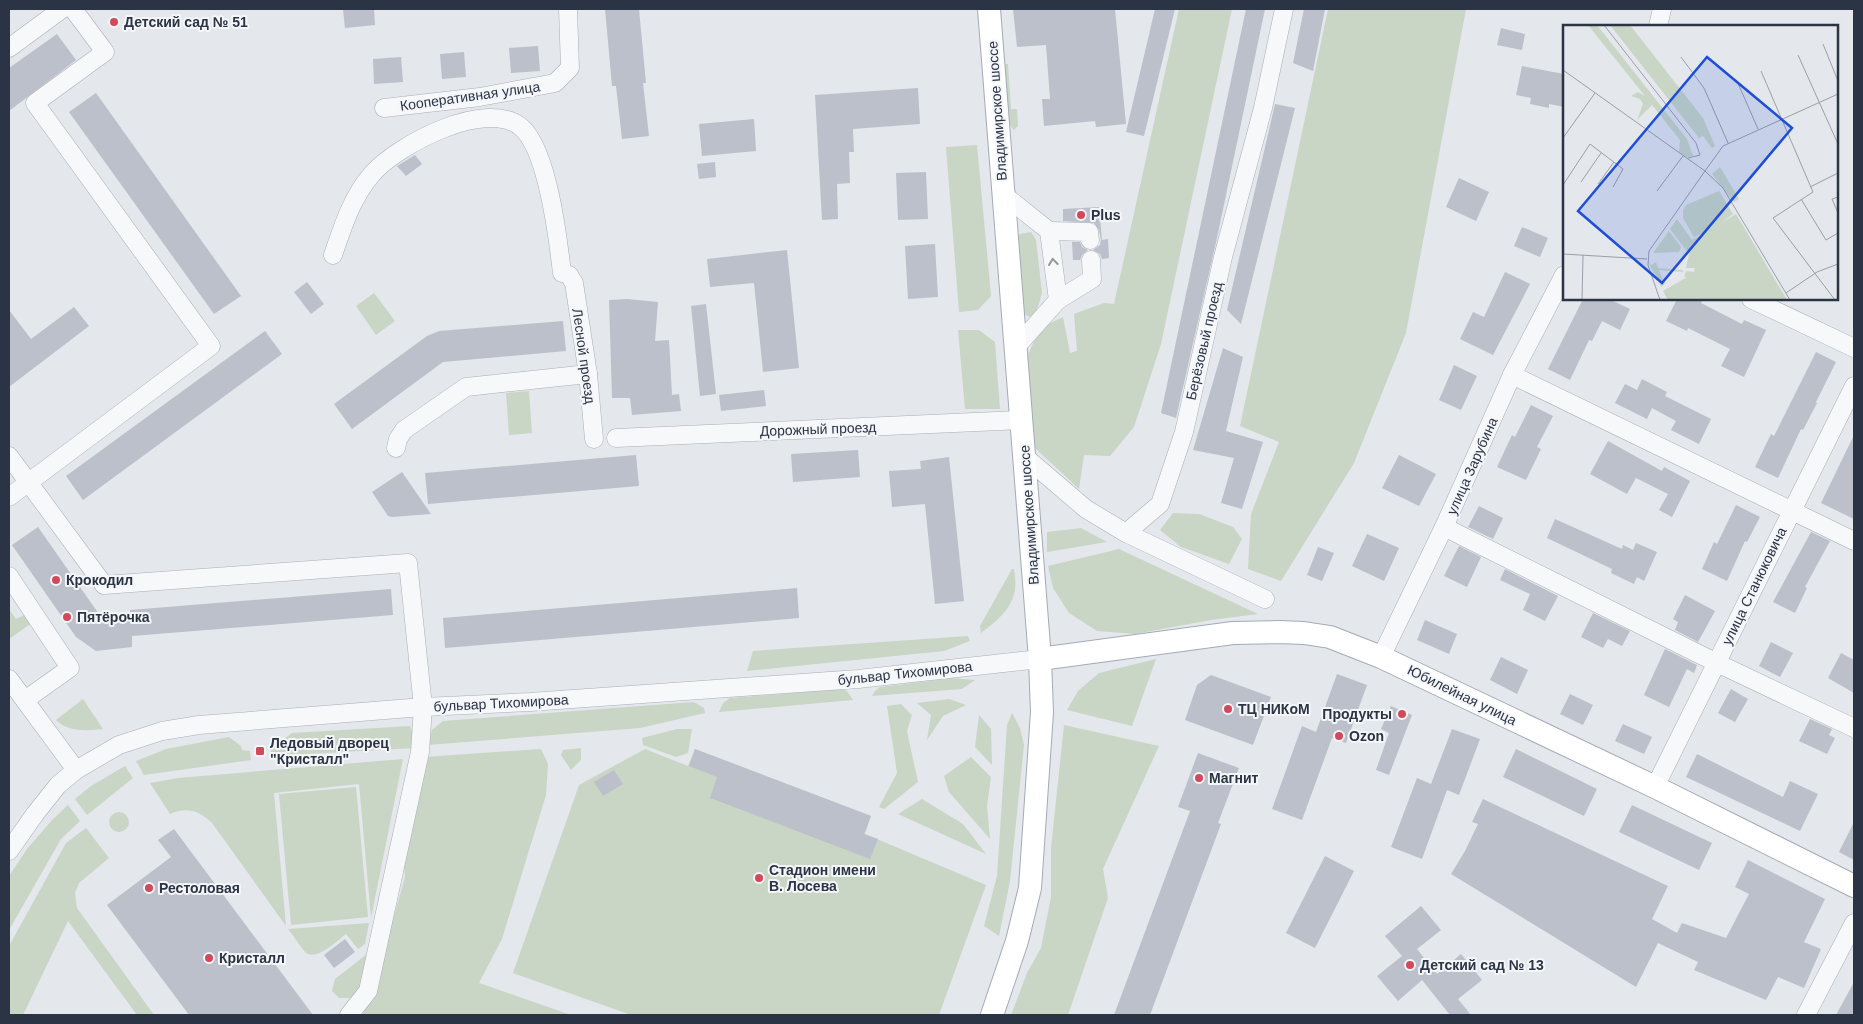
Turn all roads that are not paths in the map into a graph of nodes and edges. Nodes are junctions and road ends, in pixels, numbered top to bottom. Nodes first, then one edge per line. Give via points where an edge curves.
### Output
1 (62, 9) edge
2 (73, 9) edge
3 (568, 9) edge
4 (989, 9) edge
5 (1284, 9) edge
6 (1662, 9) edge
7 (1658, 25) edge
8 (9, 48) edge
9 (384, 108) dead end
10 (1004, 195) junction
11 (1049, 231) junction
12 (1090, 240) dead end
13 (333, 255) dead end
14 (1091, 260) dead end
15 (1563, 277) edge
16 (1058, 300) junction
17 (1753, 300) edge
18 (1016, 347) junction
19 (1854, 348) edge
20 (588, 374) junction
21 (1512, 375) junction
22 (1854, 386) edge
23 (1021, 420) junction
24 (616, 438) dead end
25 (594, 439) dead end
26 (396, 448) dead end
27 (9, 456) edge
28 (1024, 456) junction
29 (28, 483) junction
30 (9, 497) edge
31 (1792, 510) junction
32 (1444, 527) junction
33 (1126, 533) junction
34 (1854, 541) edge
35 (9, 576) edge
36 (1265, 599) dead end
37 (1381, 657) junction
38 (1040, 660) junction
39 (1716, 662) junction
40 (9, 679) edge
41 (25, 700) junction
42 (424, 708) junction
43 (1854, 728) edge
44 (76, 770) junction
45 (1655, 787) junction
46 (9, 851) edge
47 (1854, 886) edge
48 (1854, 923) edge
49 (349, 1015) edge
50 (992, 1015) edge
51 (1806, 1015) edge

1 - 8 street
2 - 29 street via 105,52 35,103 211,346
3 - 9 street, Кооперативная улица via 570,68 555,83 480,97
4 - 10 main road, Владимирское шоссе
5 - 33 street, Берёзовый проезд via 1184,432 1160,504
6 - 7 street
10 - 11 street
10 - 18 main road, Владимирское шоссе
11 - 12 street via 1089,232
16 -> 11 street
13 - 20 street, Лесной проезд via 348,209 372,174 391,156 425,136 460,123 488,118 512,120 531,139 541,164 566,274 574,283
14 - 16 street via 1092,279
15 - 21 street, улица Зарубина
16 - 18 street
17 - 19 street
18 - 23 main road, Владимирское шоссе
20 - 25 street, Лесной проезд
20 - 26 street via 466,387 404,430
21 - 31 street
21 - 32 street, улица Зарубина
22 - 31 street, улица Станюковича
23 - 24 street, Дорожный проезд
23 - 28 main road, Владимирское шоссе
27 - 29 street
28 - 33 street via 1086,509
28 - 38 main road, Владимирское шоссе
29 - 30 street
29 - 42 street via 104,585 408,563
31 - 34 street
31 - 39 street, улица Станюковича
32 - 37 street, улица Зарубина
32 - 39 street
33 - 36 street
35 - 41 street via 70,668
37 - 38 main road, Юбилейная улица via 1330,637 1278,632 1233,633
37 - 45 main road, Юбилейная улица
38 - 42 street, бульвар Тихомирова via 849,679
38 - 50 main road, Владимирское шоссе via 1042,712 1030,888 1017,941
39 - 43 street
39 - 45 street, улица Станюковича
40 - 41 street
41 - 44 street
42 - 44 street, бульвар Тихомирова via 199,725 162,731 119,746
42 - 49 street via 420,752 368,991
44 - 46 street, бульвар Тихомирова via 58,785
45 - 47 main road, Юбилейная улица
48 - 51 street

